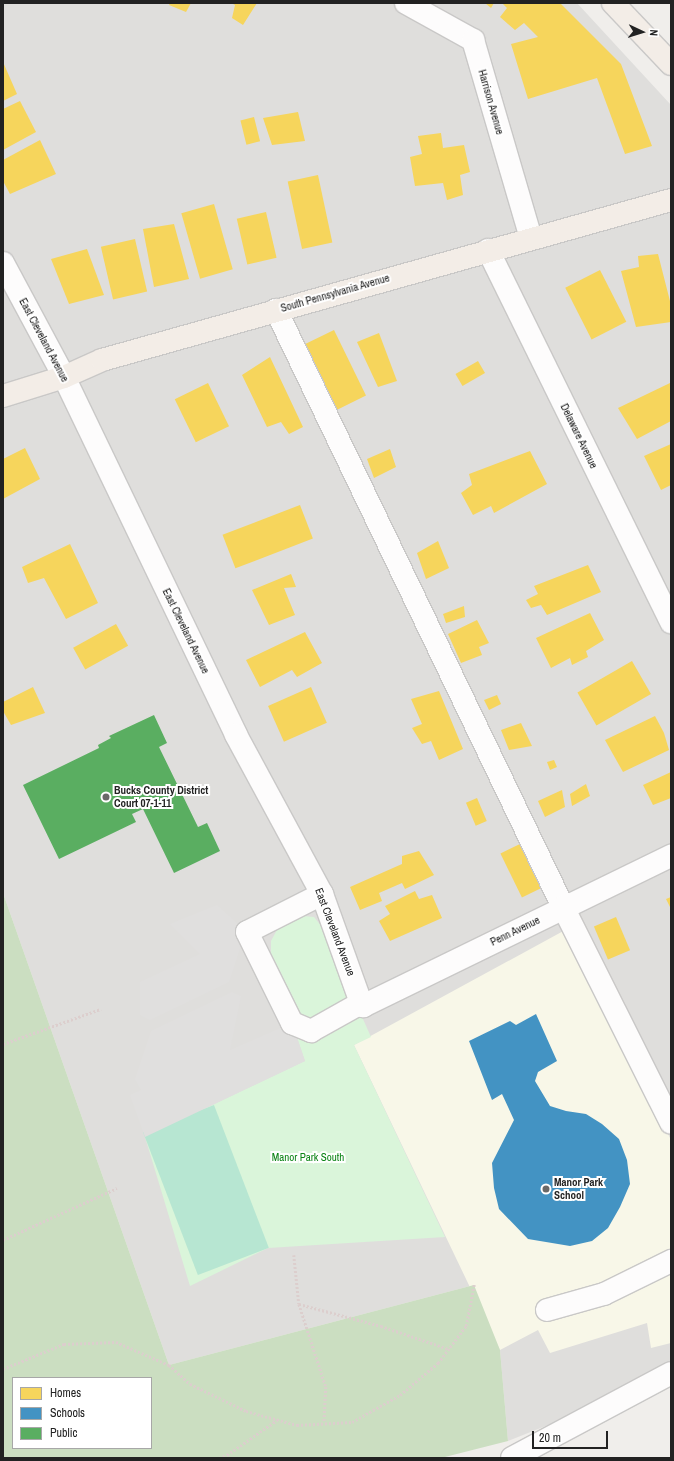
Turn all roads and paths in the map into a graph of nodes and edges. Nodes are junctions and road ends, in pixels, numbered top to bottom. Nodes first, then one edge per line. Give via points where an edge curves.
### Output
1 (406, 3) edge
2 (613, 3) edge
3 (671, 64) edge
4 (671, 200) edge
5 (531, 238) junction
6 (488, 250) junction
7 (3, 263) edge
8 (276, 310) junction
9 (64, 377) junction
10 (3, 396) edge
11 (671, 622) edge
12 (671, 856) edge
13 (322, 894) junction
14 (563, 907) junction
15 (361, 1003) junction
16 (101, 1009) dead end
17 (3, 1044) edge
18 (671, 1123) edge
19 (117, 1188) dead end
20 (3, 1240) edge
21 (294, 1255) dead end
22 (671, 1261) edge
23 (474, 1285) dead end
24 (299, 1304) junction
25 (547, 1310) dead end
26 (449, 1349) junction
27 (3, 1369) edge
28 (671, 1373) edge
29 (278, 1420) junction
30 (324, 1423) junction
31 (219, 1458) edge
32 (512, 1458) edge

1 - 5 street, Harrison Avenue via 473,40
2 - 3 main road
4 - 5 main road, South Pennsylvania Avenue
5 - 6 main road, South Pennsylvania Avenue
6 - 8 main road, South Pennsylvania Avenue
6 - 11 street, Delaware Avenue
7 - 9 street, East Cleveland Avenue
8 - 9 main road, South Pennsylvania Avenue via 102,360
8 - 14 street
9 - 10 main road, South Pennsylvania Avenue
9 - 13 street, East Cleveland Avenue via 236,735
12 - 14 street, Penn Avenue
13 - 15 street, East Cleveland Avenue
13 - 15 street via 247,932 292,1023 311,1031
14 - 15 street, Penn Avenue via 362,1006
14 - 18 street
16 - 17 path
19 - 20 path
21 - 24 path
22 - 25 street via 604,1294
23 - 26 path via 466,1326
24 - 26 path via 381,1326
24 - 30 path via 326,1387
26 - 30 path via 438,1363 400,1396 352,1422
27 - 29 path via 64,1344 116,1342 169,1365 190,1384 246,1411
28 - 32 street
29 - 30 path via 297,1425
29 - 31 path

